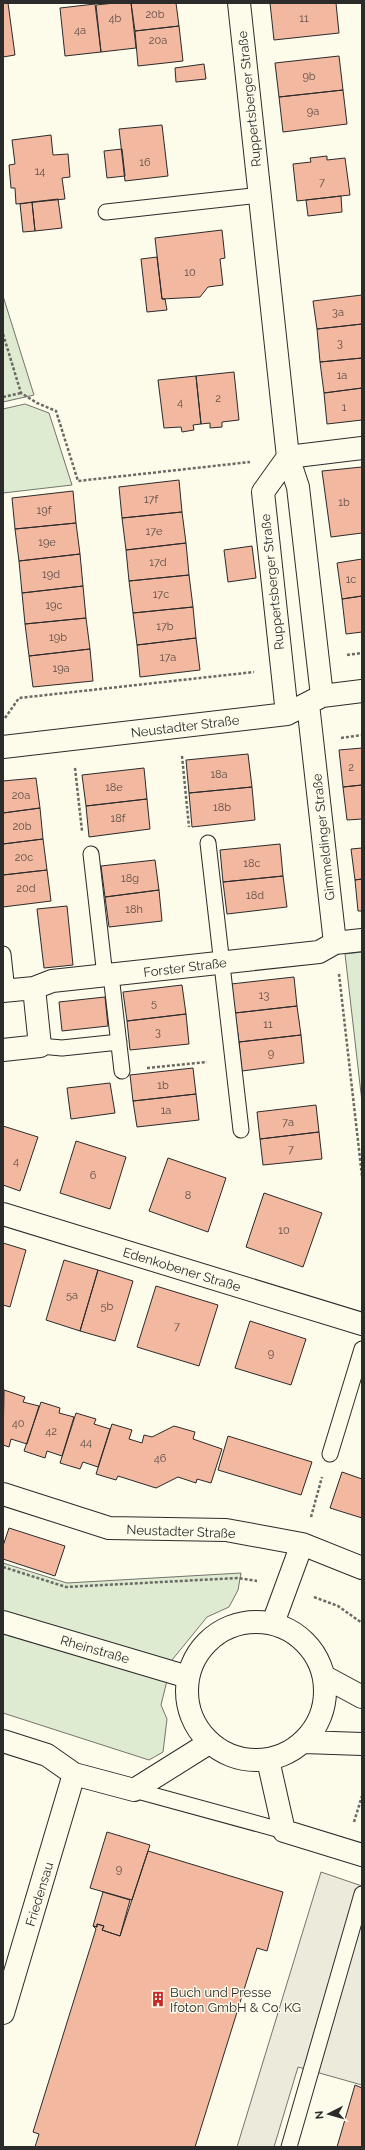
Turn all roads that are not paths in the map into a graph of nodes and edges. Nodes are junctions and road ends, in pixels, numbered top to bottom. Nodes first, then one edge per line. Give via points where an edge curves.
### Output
1 (239, 3) edge
2 (260, 195) junction
3 (106, 212) dead end
4 (362, 448) edge
5 (288, 457) junction
6 (362, 690) edge
7 (315, 700) junction
8 (286, 714) junction
9 (3, 747) edge
10 (208, 843) road end
11 (91, 854) road end
12 (362, 940) edge
13 (335, 943) junction
14 (3, 954) edge
15 (222, 962) junction
16 (108, 976) junction
17 (34, 988) junction
18 (5, 991) edge
19 (119, 1042) junction
20 (40, 1046) junction
21 (3, 1050) edge
22 (122, 1071) road end
23 (241, 1130) dead end
24 (3, 1214) edge
25 (362, 1324) edge
26 (362, 1349) edge
27 (330, 1454) road end
28 (3, 1494) edge
29 (302, 1544) junction
30 (362, 1568) edge
31 (3, 1622) edge
32 (273, 1623) junction
33 (188, 1677) junction
34 (325, 1677) junction
35 (362, 1698) edge
36 (3, 1741) edge
37 (304, 1742) junction
38 (209, 1743) junction
39 (362, 1744) edge
40 (268, 1760) junction
41 (74, 1774) junction
42 (134, 1790) junction
43 (284, 1831) junction
44 (362, 1855) edge
45 (362, 1894) edge
46 (3, 2013) edge
47 (289, 2147) edge

1 - 2 street, Ruppertsberger Straße
2 - 3 lane
2 - 5 street, Ruppertsberger Straße
4 - 5 street
5 - 7 street, Ruppertsberger Straße via 298,487 318,658
5 - 8 street, Ruppertsberger Straße via 263,492
6 - 7 street, Neustadter Straße
7 - 8 street, Neustadter Straße
7 - 13 street, Gimmeldinger Straße
8 - 9 street, Neustadter Straße
10 - 15 lane
11 - 16 lane
12 - 13 street
13 - 15 street, Forster Straße via 319,952
14 - 18 lane
15 - 16 street, Forster Straße
15 - 23 lane
16 - 17 street, Forster Straße via 52,982
16 - 19 lane
17 - 18 street, Forster Straße
17 - 20 street
19 - 20 lane via 62,1048
19 - 22 lane
20 - 21 street
24 - 25 street, Edenkobener Straße
26 - 27 lane
28 - 29 street, Neustadter Straße via 109,1528 226,1530
29 - 30 street, Neustadter Straße
29 - 32 street
31 - 33 street, Rheinstraße
32 - 33 street via 251,1621 229,1627 210,1638 196,1656
32 - 34 street via 292,1630 307,1642 318,1659
33 - 38 street via 186,1695 190,1713
34 - 35 street
34 - 37 street via 326,1701 318,1723
36 - 41 street via 47,1755
37 - 39 street
37 - 40 street via 288,1754
38 - 40 street via 227,1755 247,1760
38 - 42 street
40 - 43 street
41 - 42 street
41 - 46 street, Friedensau
42 - 43 lane
43 - 44 street
45 - 47 lane

